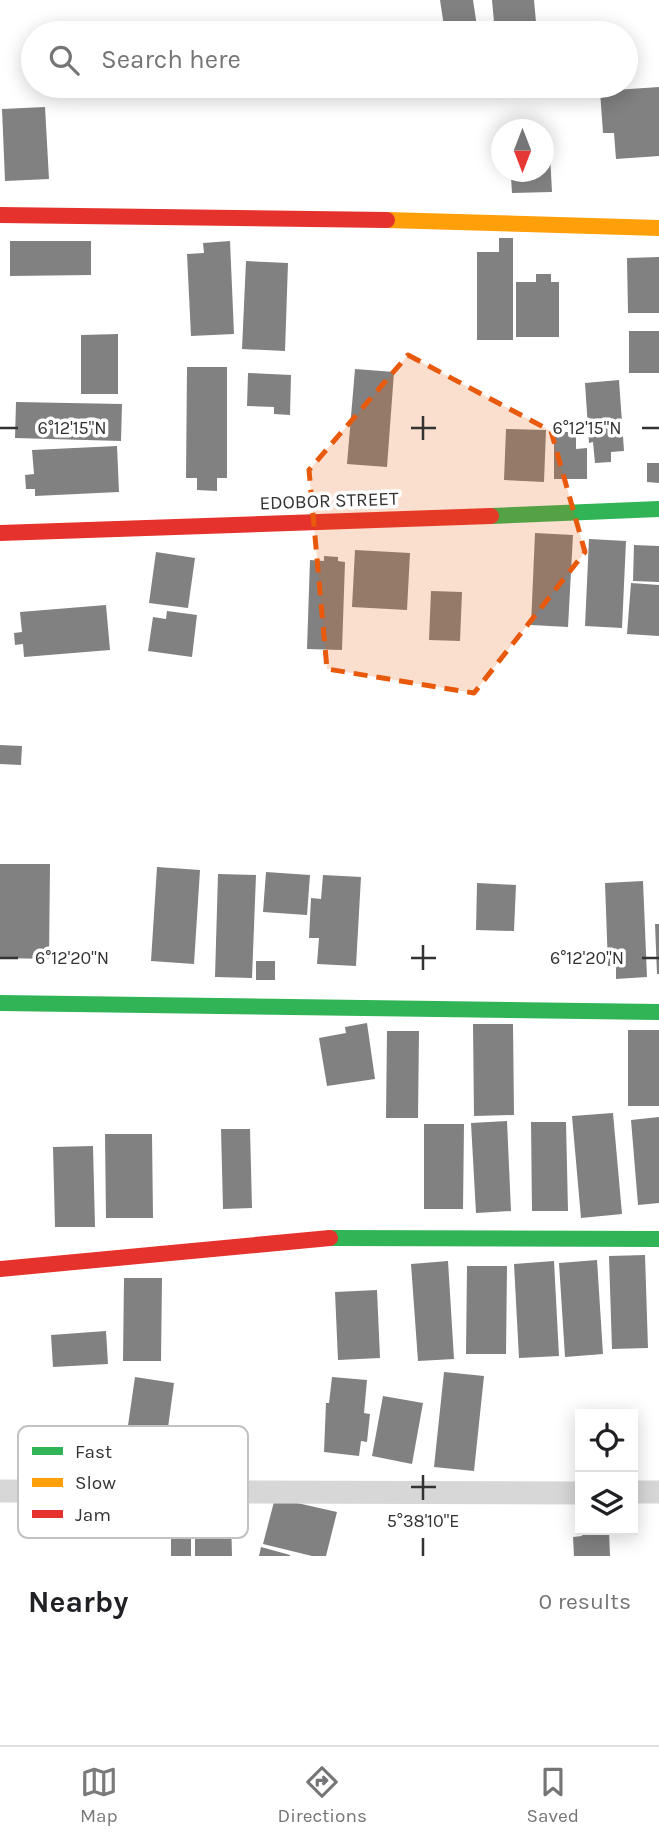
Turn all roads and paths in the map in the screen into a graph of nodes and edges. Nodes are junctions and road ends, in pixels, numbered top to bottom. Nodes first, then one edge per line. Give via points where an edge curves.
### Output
1 (0, 215) edge
2 (659, 228) edge
3 (659, 509) edge
4 (0, 533) edge
5 (0, 1003) edge
6 (659, 1012) edge
7 (659, 1240) edge
8 (0, 1269) edge
9 (0, 1491) edge
10 (18, 1491) edge
11 (248, 1492) edge
12 (638, 1492) edge
13 (659, 1492) edge
14 (575, 1493) edge

1 - 2 street via 307,217
3 - 4 street, EDOBOR STREET
5 - 6 street
7 - 8 street via 344,1237
9 - 10 street
11 - 14 street
12 - 13 street

